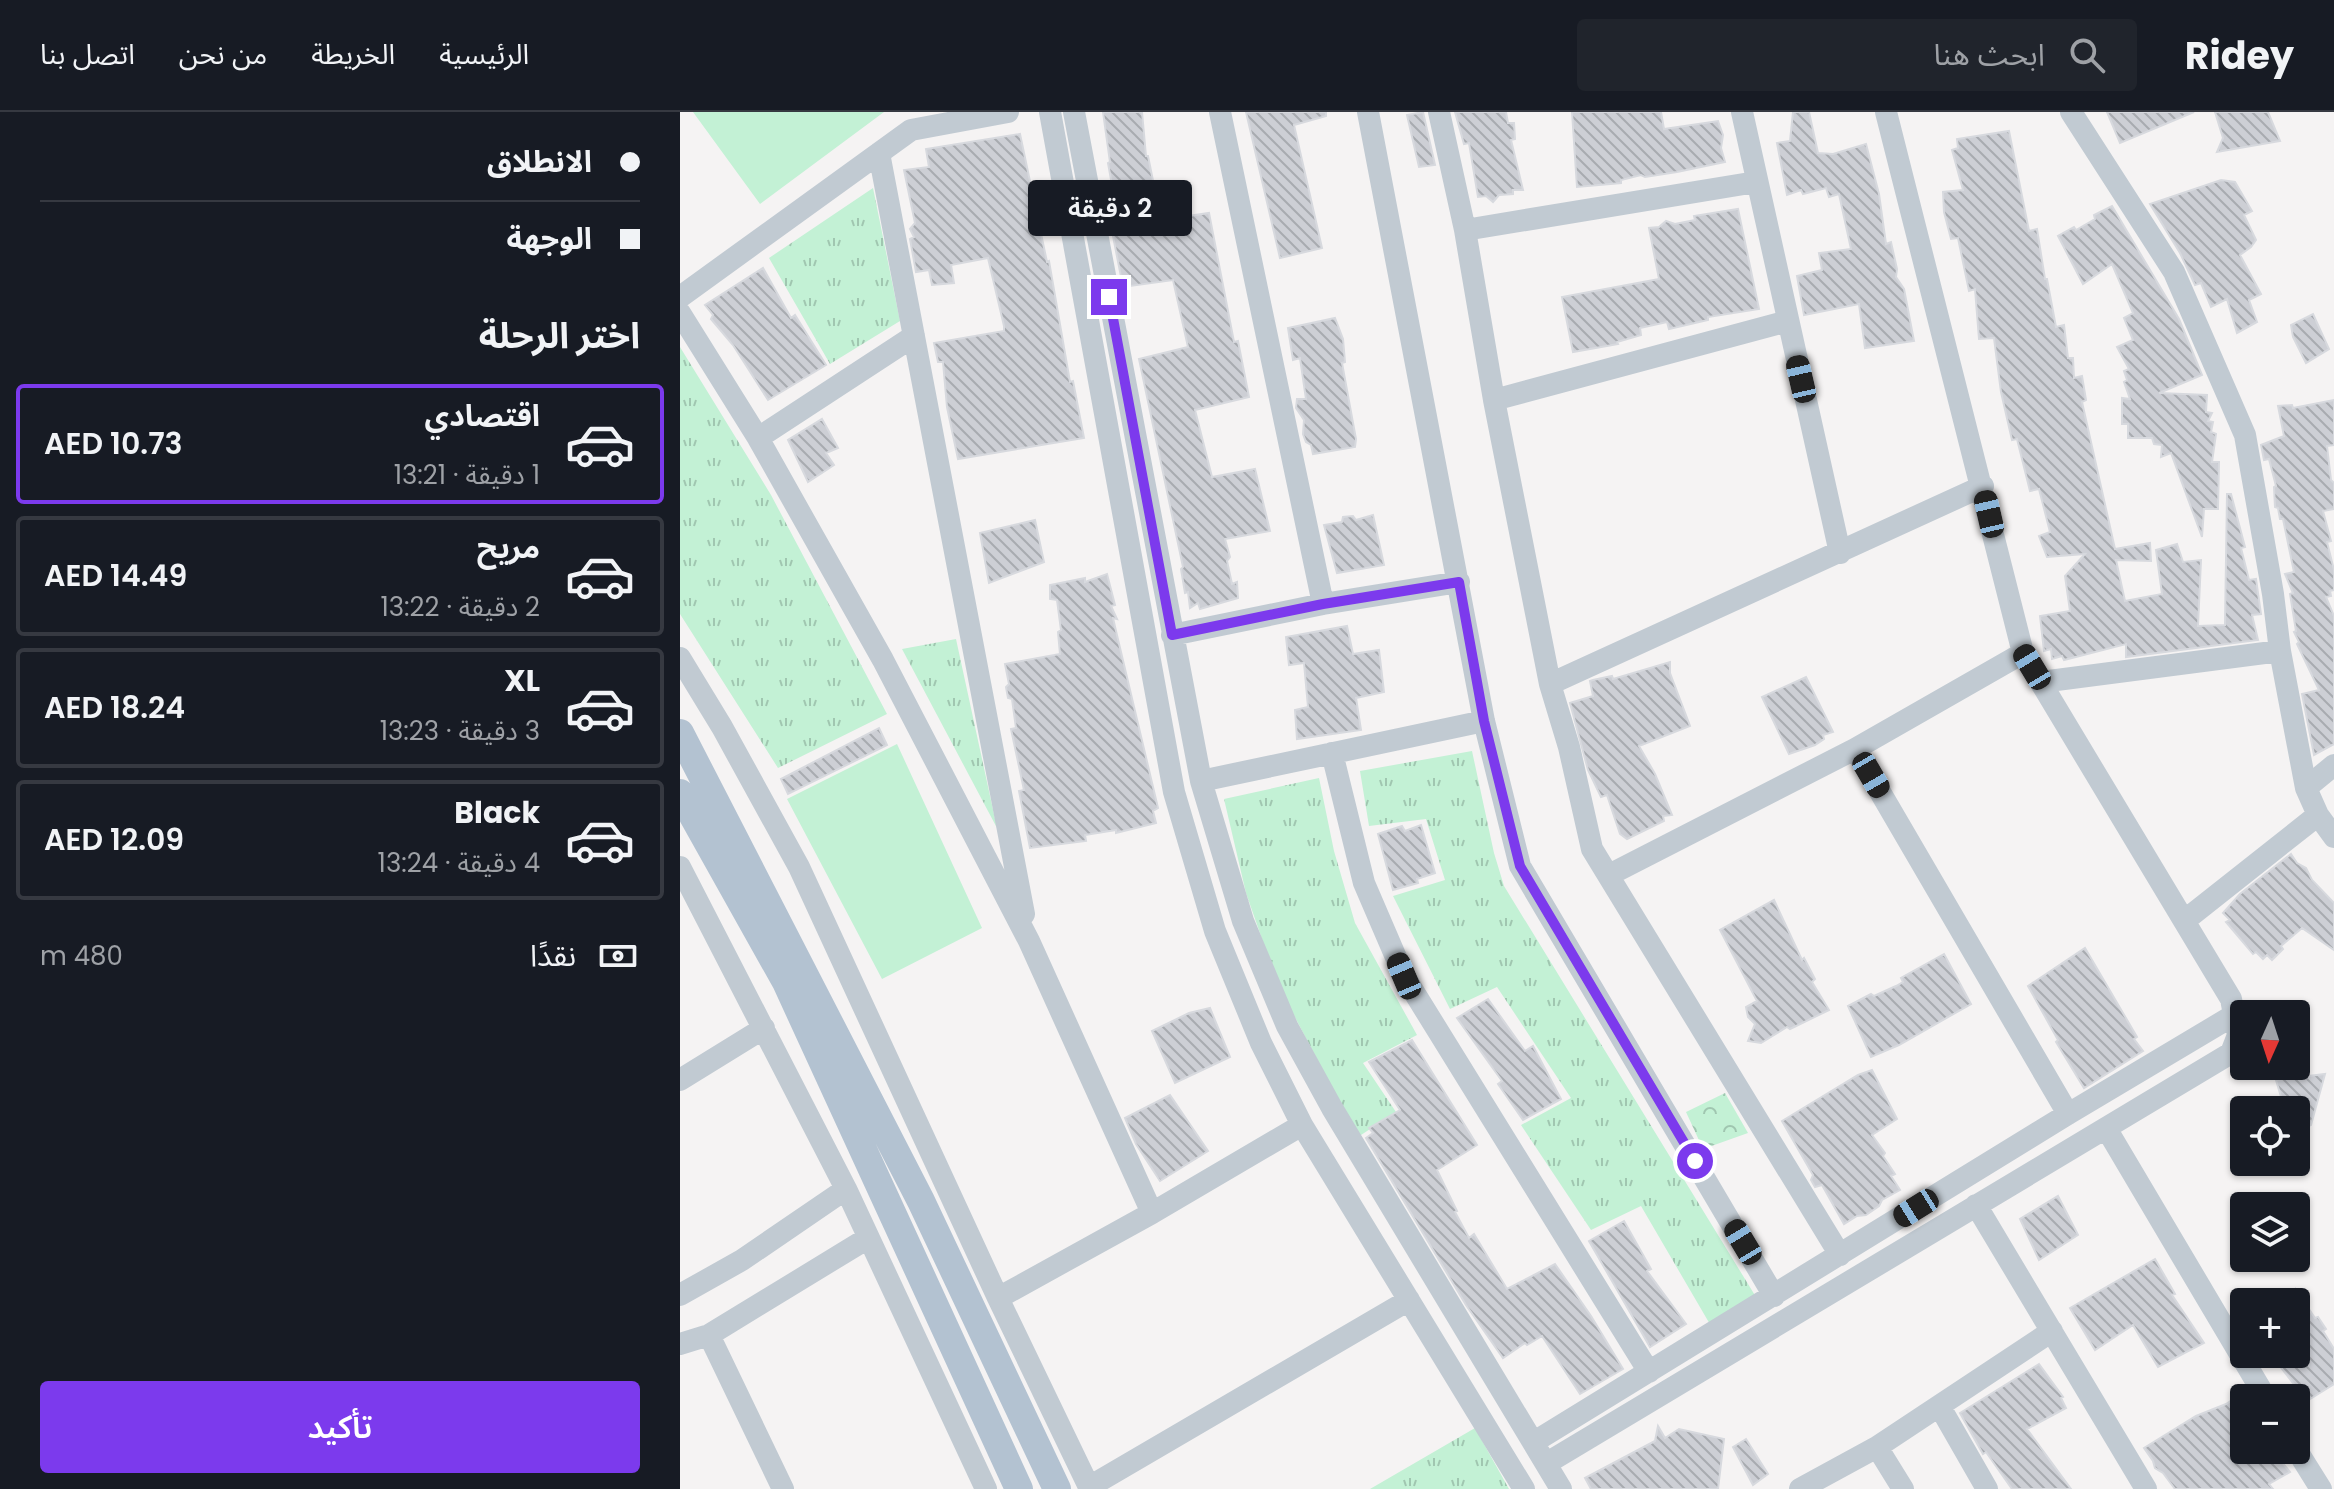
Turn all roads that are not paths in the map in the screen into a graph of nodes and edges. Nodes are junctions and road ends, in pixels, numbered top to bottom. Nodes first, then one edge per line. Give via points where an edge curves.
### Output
1 (1008, 112) edge
2 (1050, 112) edge
3 (1074, 112) edge
4 (1220, 112) edge
5 (1368, 112) edge
6 (1439, 112) edge
7 (1742, 112) edge
8 (1886, 112) edge
9 (2071, 112) edge
10 (879, 153) junction
11 (1756, 182) junction
12 (1465, 230) junction
13 (680, 297) edge
14 (680, 313) edge
15 (1788, 321) junction
16 (914, 336) junction
17 (1494, 400) junction
18 (758, 438) junction
19 (1983, 486) junction
20 (1840, 553) junction
21 (1459, 582) junction
22 (1323, 604) junction
23 (1172, 635) junction
24 (2280, 651) junction
25 (2023, 653) junction
26 (680, 658) edge
27 (2041, 682) junction
28 (1550, 684) junction
29 (1484, 721) junction
30 (680, 733) edge
31 (1855, 749) junction
32 (1332, 753) junction
33 (2334, 765) edge
34 (1201, 781) junction
35 (2306, 788) junction
36 (680, 793) edge
37 (2318, 815) junction
38 (2334, 837) edge
39 (680, 867) edge
40 (1609, 875) junction
41 (2184, 921) junction
42 (1029, 941) junction
43 (2231, 1000) edge
44 (2230, 1017) edge
45 (764, 1028) junction
46 (2230, 1054) edge
47 (680, 1080) edge
48 (2068, 1114) junction
49 (1302, 1125) junction
50 (2106, 1128) junction
51 (846, 1189) junction
52 (1976, 1205) junction
53 (1152, 1213) junction
54 (868, 1238) junction
55 (1840, 1255) junction
56 (680, 1295) edge
57 (1774, 1296) junction
58 (998, 1298) junction
59 (1409, 1300) junction
60 (2052, 1331) junction
61 (709, 1335) junction
62 (680, 1344) edge
63 (1649, 1372) junction
64 (2258, 1384) edge
65 (1940, 1407) junction
66 (1534, 1442) junction
67 (1877, 1447) junction
68 (1547, 1463) junction
69 (2305, 1464) edge
70 (1090, 1488) edge
71 (783, 1489) edge
72 (986, 1489) edge
73 (1019, 1489) edge
74 (1057, 1489) edge
75 (1524, 1489) edge
76 (1561, 1489) edge
77 (1800, 1489) edge
78 (1903, 1489) edge
79 (1987, 1489) edge
80 (2146, 1489) edge
81 (2321, 1489) edge

1 - 10 street via 911,130
2 - 49 street via 1174,792 1215,931
3 - 23 street
4 - 22 street
5 - 21 street
6 - 12 street
7 - 11 street
8 - 19 street
9 - 24 street via 2174,272 2245,435
10 - 13 street
10 - 16 street
11 - 12 street
11 - 15 street
12 - 17 street
14 - 18 street
15 - 17 street
15 - 20 street
16 - 18 street
16 - 42 street
17 - 28 street
18 - 42 street via 883,660
19 - 20 street
19 - 25 street
20 - 28 street
21 - 22 street
21 - 29 street
22 - 23 street
23 - 34 street
24 - 27 street
24 - 35 street
25 - 27 street
25 - 31 street
26 - 58 street via 799,867
27 - 41 street
28 - 40 street via 1592,849
29 - 32 street
29 - 57 street via 1520,866
30 - 74 main road via 921,1201
31 - 40 street
31 - 48 street
32 - 34 street
32 - 63 street via 1364,883 1404,976
33 - 35 street
34 - 66 street via 1243,921 1287,1026
35 - 37 street
36 - 73 main road via 786,982
37 - 38 street
37 - 41 street
39 - 45 street
40 - 55 street
41 - 43 street
42 - 53 street
44 - 48 street
45 - 47 street
45 - 51 street
46 - 50 street
48 - 55 street
49 - 53 street
49 - 59 street
50 - 52 street
50 - 64 street
51 - 54 street
51 - 56 street
52 - 60 street
52 - 68 street
53 - 58 street
54 - 61 street
54 - 72 street
55 - 57 street
57 - 63 street
58 - 70 street
59 - 70 street
59 - 75 street
60 - 65 street
60 - 80 street
61 - 62 street
61 - 71 street
63 - 66 street
65 - 67 street
65 - 79 street
66 - 68 street
67 - 77 street
67 - 78 street
68 - 76 street
69 - 81 street

